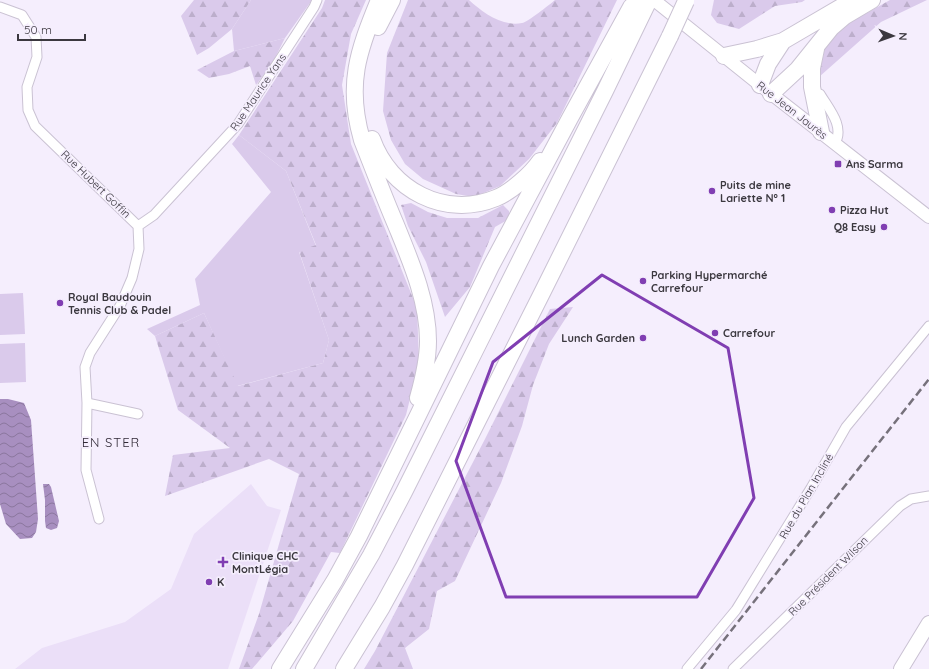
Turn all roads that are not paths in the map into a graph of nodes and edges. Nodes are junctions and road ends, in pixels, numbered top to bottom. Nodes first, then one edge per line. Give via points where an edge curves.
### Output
1 (317, 0) edge
2 (379, 0) edge
3 (392, 0) edge
4 (653, 0) edge
5 (686, 0) edge
6 (854, 0) edge
7 (872, 0) edge
8 (0, 7) edge
9 (637, 8) edge
10 (783, 41) junction
11 (818, 44) junction
12 (724, 56) junction
13 (766, 90) junction
14 (820, 94) dead end
15 (570, 118) junction
16 (821, 132) junction
17 (835, 143) junction
18 (929, 217) edge
19 (138, 226) junction
20 (929, 326) edge
21 (87, 403) junction
22 (138, 414) dead end
23 (389, 474) junction
24 (929, 496) edge
25 (99, 519) dead end
26 (929, 623) edge
27 (280, 669) edge
28 (304, 669) edge
29 (344, 669) edge
30 (687, 669) edge
31 (733, 669) edge
32 (901, 669) edge

1 - 19 street, Rue Maurice Yans via 238,124 154,215
2 - 23 highway via 363,38 356,68 356,121 413,267 422,296 428,342 423,380 414,413
3 - 15 highway via 371,44 365,72 364,108 372,141 381,159 390,171 414,192 428,199 455,205 470,205 498,198 536,166
4 - 9 highway
4 - 12 main road, Rue Jean Jaurès
5 - 29 highway, bridge via 540,298 404,565
6 - 10 highway
7 - 11 highway via 830,28
8 - 19 street, Rue Hubert Goffin via 22,15 36,37 37,57 27,87 28,110 35,126
9 - 15 highway
9 - 28 highway via 371,555
10 - 12 highway via 758,50
10 - 13 highway via 768,64
11 - 13 highway via 798,69
11 - 16 highway via 812,68 812,87
12 - 13 main road, Rue Jean Jaurès
13 - 16 main road, Rue Jean Jaurès
14 - 17 street via 837,122 838,136
15 - 23 highway via 491,266
16 - 17 main road, Rue Jean Jaurès
17 - 18 main road, Rue Jean Jaurès
19 - 21 street, Rue Hubert Goffin via 139,249 132,278 120,306 90,353 85,367
20 - 30 street, Rue du Plan Incliné via 846,427 736,610
21 - 22 street
21 - 25 street, Rue Hubert Goffin via 86,470
23 - 27 highway via 335,580
24 - 31 street, Rue Président Wilson via 911,499 900,506
26 - 32 main road

